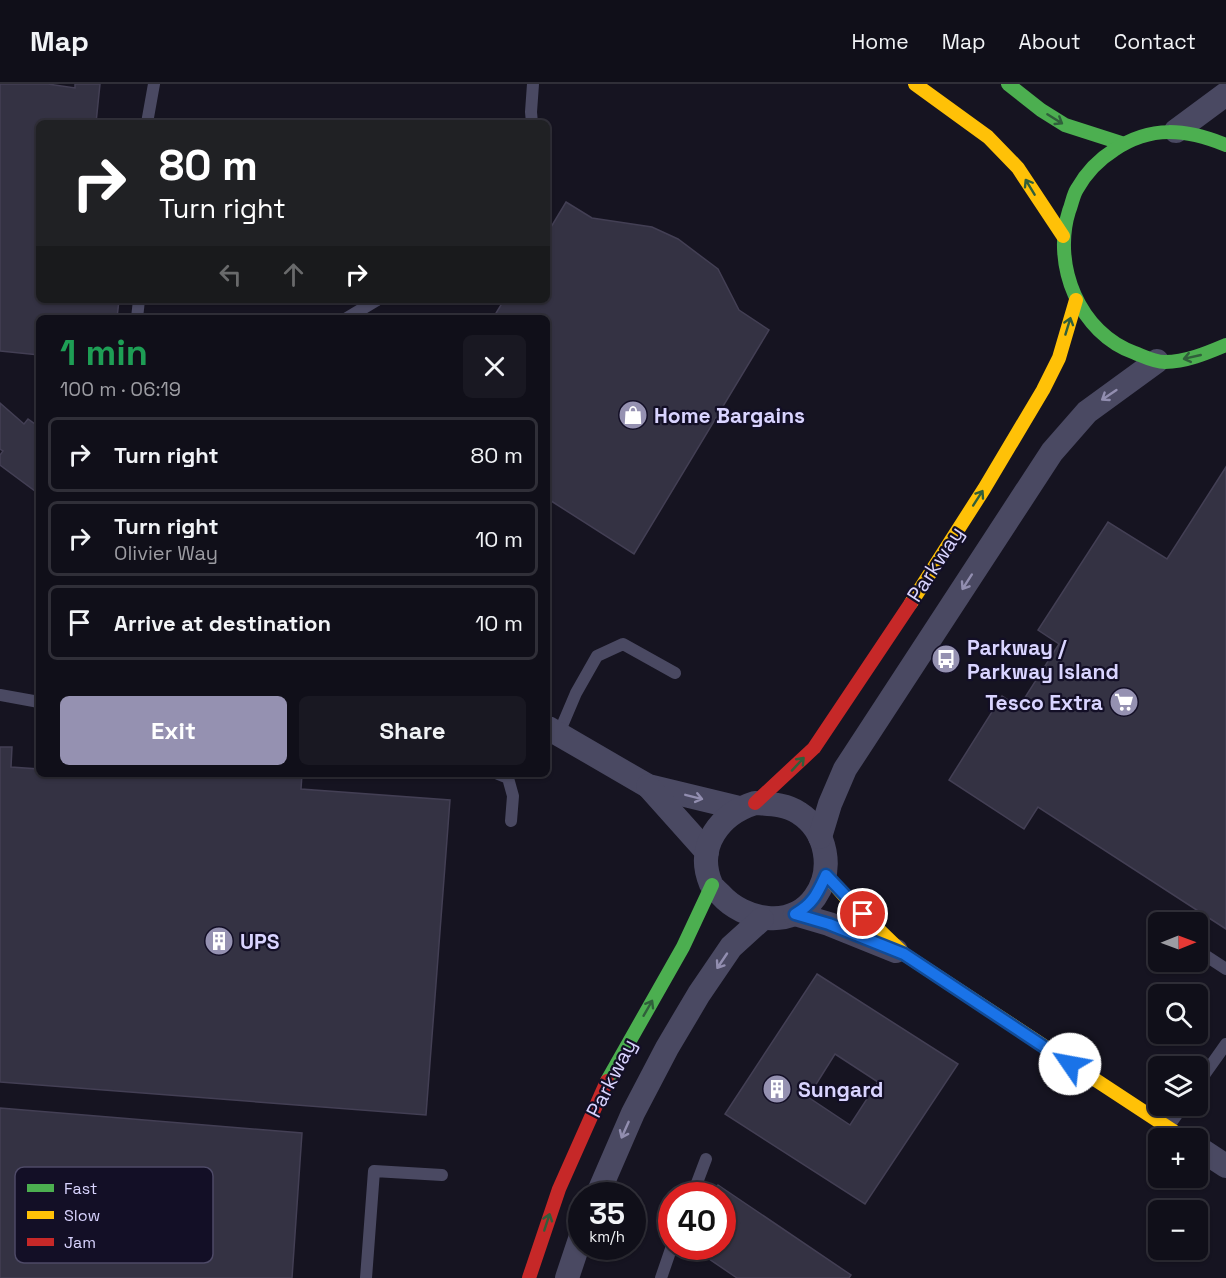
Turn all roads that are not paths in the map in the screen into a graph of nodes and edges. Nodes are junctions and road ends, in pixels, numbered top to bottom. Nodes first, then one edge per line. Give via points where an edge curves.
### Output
1 (154, 84) edge
2 (533, 84) edge
3 (910, 84) edge
4 (915, 84) edge
5 (1008, 84) edge
6 (928, 92) junction
7 (1226, 94) edge
8 (148, 120) edge
9 (532, 120) edge
10 (1176, 131) junction
11 (1121, 143) junction
12 (1226, 145) edge
13 (1063, 236) junction
14 (1076, 300) junction
15 (363, 303) edge
16 (350, 315) edge
17 (1226, 345) edge
18 (1157, 361) junction
19 (675, 673) dead end
20 (0, 695) edge
21 (36, 701) edge
22 (553, 731) edge
23 (505, 777) edge
24 (648, 786) junction
25 (747, 806) junction
26 (511, 821) dead end
27 (820, 837) junction
28 (707, 852) junction
29 (826, 875) junction
30 (712, 885) junction
31 (795, 914) junction
32 (762, 919) junction
33 (904, 954) junction
34 (1208, 957) edge
35 (1226, 969) edge
36 (1226, 1044) edge
37 (1208, 1069) edge
38 (1175, 1116) edge
39 (1167, 1127) joint
40 (1208, 1154) edge
41 (706, 1159) dead end
42 (1226, 1166) edge
43 (442, 1175) dead end
44 (603, 1182) edge
45 (697, 1182) edge
46 (573, 1260) edge
47 (667, 1260) edge
48 (366, 1278) edge
49 (529, 1278) edge
50 (567, 1278) edge
51 (661, 1278) edge

1 - 8 lane
2 - 9 lane
3 - 6 lane
4 - 6 main road
5 -> 11 main road via 1065,125
13 -> 6 main road via 1018,168 988,137
7 - 10 street
10 - 11 main road via 1140,135
10 - 12 main road
11 - 13 main road via 1087,171 1067,212
13 - 14 main road via 1065,271
14 - 18 main road via 1099,331 1117,345
25 -> 14 main road, Parkway via 814,748 910,603 1043,390 1059,358
15 - 16 lane
17 -> 18 main road via 1188,358
18 -> 27 street, Parkway via 1086,412 1052,452 845,769
19 - 22 lane via 623,644 597,656
20 - 21 lane
22 - 24 street
23 - 26 lane via 513,796
24 -> 25 street
24 - 28 street
25 - 27 street via 778,804 799,812
25 - 28 street via 723,819
27 - 29 street
28 - 30 street
29 - 31 street via 807,908
29 - 33 main road
30 - 32 street via 727,902
49 -> 30 main road, Parkway via 554,1201 589,1123 625,1047 693,931
31 - 32 street
31 - 33 street
32 -> 44 street, Parkway via 731,947 699,994 633,1113
33 - 39 main road
34 - 35 lane
36 - 37 lane
38 - 39 lane
40 - 42 street
41 - 45 lane
43 - 48 lane via 374,1171
46 - 50 street
47 - 51 lane

